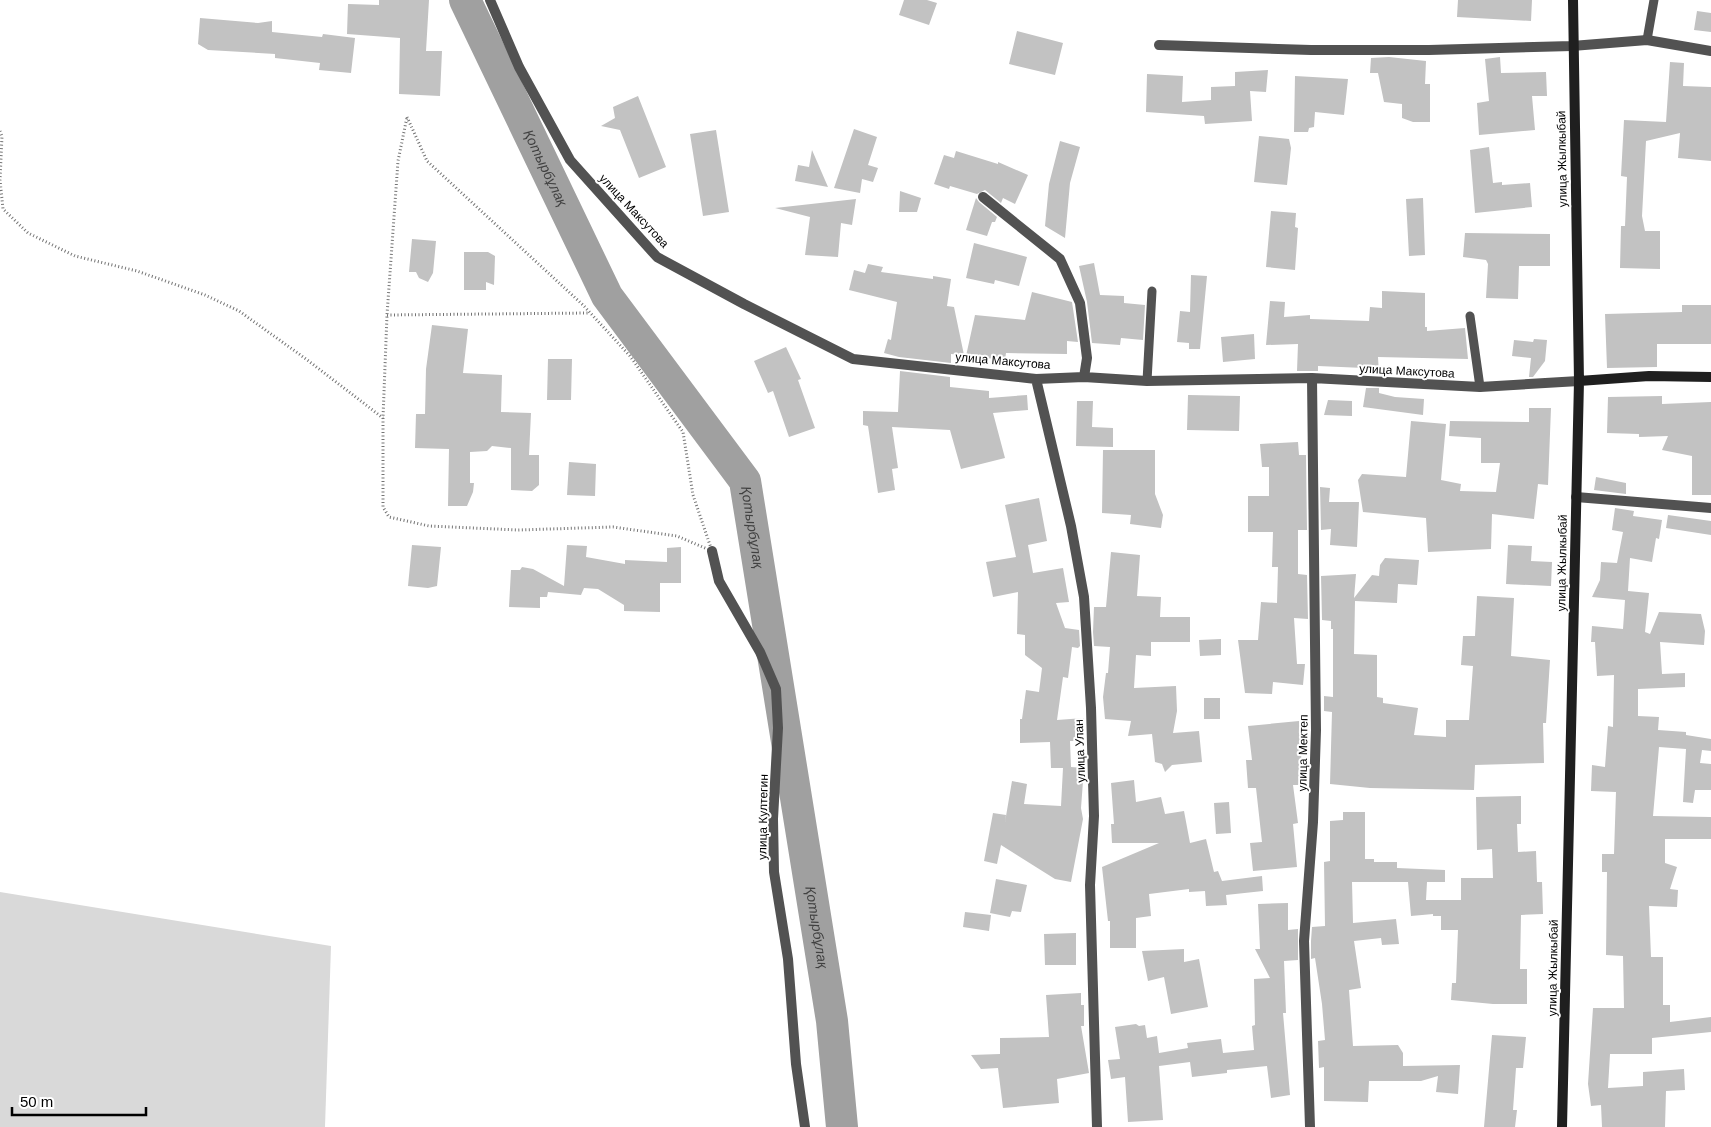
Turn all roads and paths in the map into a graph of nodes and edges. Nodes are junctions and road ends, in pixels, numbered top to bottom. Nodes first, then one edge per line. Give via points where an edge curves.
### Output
1 (490, 0) edge
2 (1573, 0) edge
3 (1654, 0) edge
4 (1647, 40) junction
5 (1159, 45) dead end
6 (1572, 46) junction
7 (1711, 51) edge
8 (0, 131) edge
9 (983, 197) dead end
10 (1152, 291) dead end
11 (590, 313) junction
12 (388, 315) junction
13 (1470, 316) dead end
14 (1084, 377) junction
15 (1711, 377) edge
16 (1312, 378) junction
17 (1036, 379) junction
18 (1147, 380) junction
19 (1579, 381) junction
20 (1480, 387) junction
21 (383, 418) junction
22 (1576, 497) junction
23 (1711, 508) edge
24 (712, 551) junction
25 (805, 1127) edge
26 (1097, 1127) edge
27 (1310, 1127) edge
28 (1562, 1127) edge

1 - 17 street, улица Максутова via 519,67 570,160 657,257 853,359
2 - 6 street, улица Жылкыбай
3 - 4 lane
4 - 6 street
4 - 7 street
5 - 6 street via 1311,50
6 - 19 street, улица Жылкыбай
8 - 21 path via 3,209 28,233 75,256 137,271 239,311
9 - 14 street via 1060,259 1080,304 1087,358
10 - 18 lane
11 - 12 path
11 - 12 path via 427,161 407,117 398,161
11 - 24 path via 630,356 683,432 693,495
12 - 21 path
13 - 20 lane
14 - 17 street, улица Максутова
14 - 18 street, улица Максутова
15 - 19 street, улица Максутова via 1650,376
16 - 18 street, улица Максутова
16 - 20 street, улица Максутова
16 - 27 street, улица Мектеп via 1316,730 1314,822 1304,941
17 - 26 street, улица Улан via 1071,526 1084,597 1094,816 1090,885
19 - 20 street, улица Максутова
19 - 22 street, улица Жылкыбай
21 - 24 path via 383,507 389,517 429,526 468,528 613,527 677,536
22 - 23 street
22 - 28 street, улица Жылкыбай
24 - 25 street, улица Култегин via 719,581 760,652 776,689 778,728 772,819 774,872 788,959 796,1064

